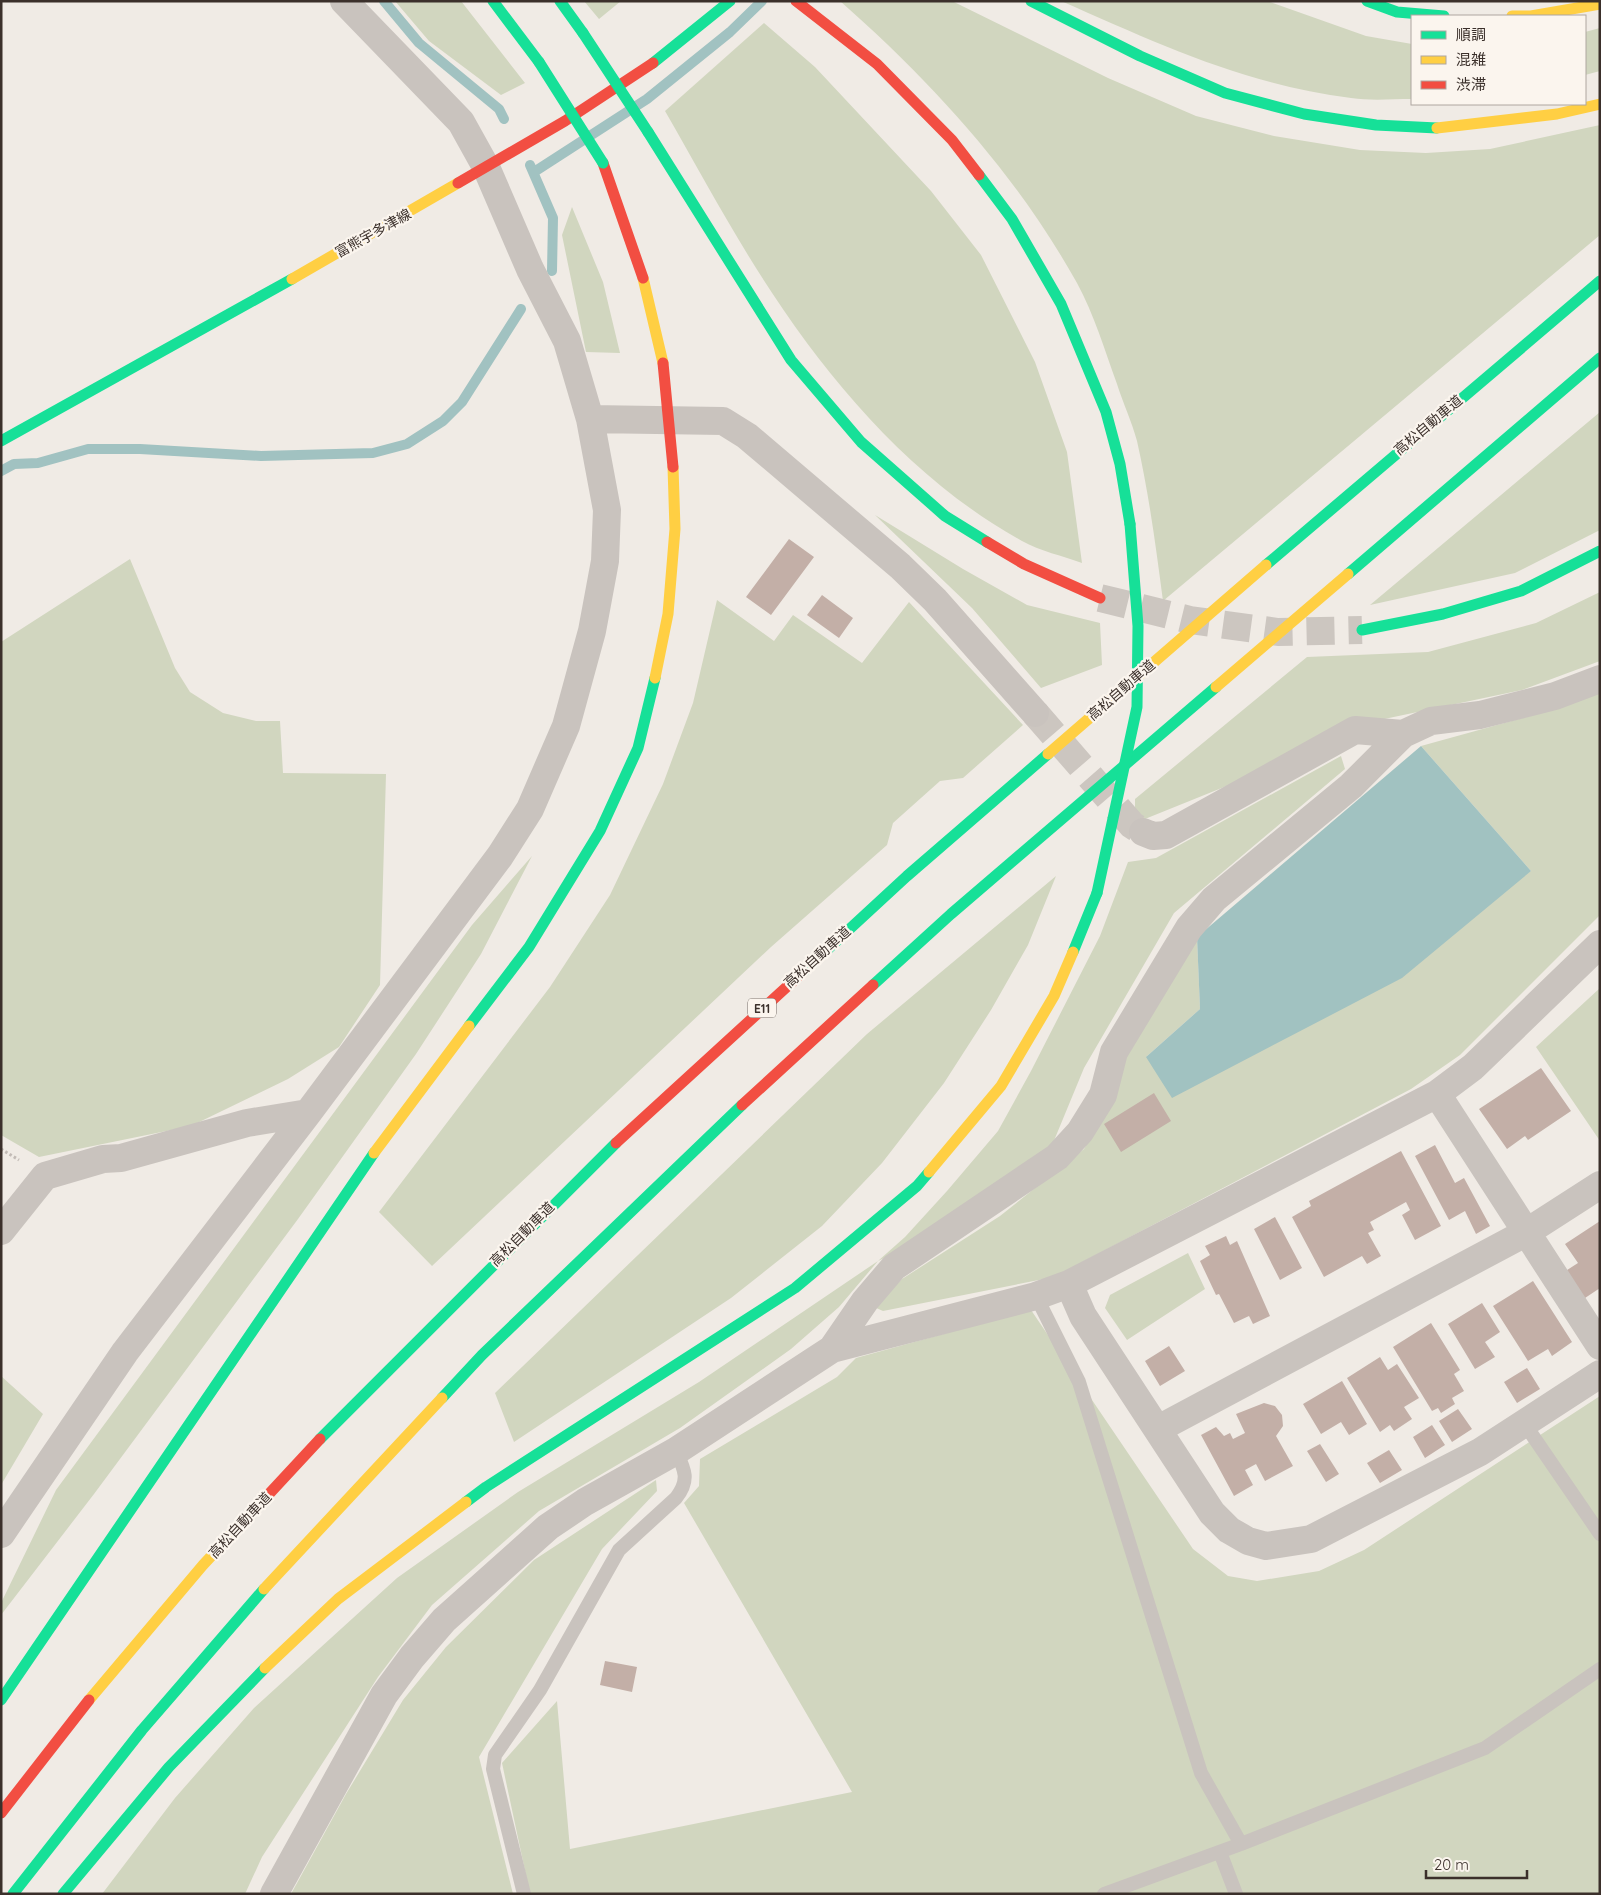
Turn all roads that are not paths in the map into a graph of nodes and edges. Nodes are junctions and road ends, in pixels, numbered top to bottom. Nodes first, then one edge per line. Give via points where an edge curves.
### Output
1 (344, 1) edge
2 (493, 1) edge
3 (560, 1) edge
4 (730, 1) edge
5 (1031, 1) edge
6 (1367, 1) edge
7 (798, 2) edge
8 (1600, 4) edge
9 (1432, 15) edge
10 (1537, 15) edge
11 (1600, 104) edge
12 (486, 167) junction
13 (1600, 281) edge
14 (1600, 358) edge
15 (590, 419) junction
16 (1, 441) edge
17 (1600, 551) edge
18 (1100, 598) tunnel mouth
19 (1362, 630) tunnel mouth
20 (1600, 679) edge
21 (1035, 713) tunnel mouth
22 (1403, 734) junction
23 (1143, 832) tunnel mouth
24 (1600, 944) edge
25 (1437, 1094) junction
26 (308, 1113) junction
27 (1600, 1185) edge
28 (1, 1231) edge
29 (1528, 1232) junction
30 (1069, 1284) junction
31 (1036, 1296) junction
32 (1600, 1346) edge
33 (832, 1349) junction
34 (1600, 1374) edge
35 (1524, 1423) junction
36 (1158, 1429) junction
37 (676, 1451) junction
38 (1, 1534) edge
39 (1600, 1534) edge
40 (1600, 1670) edge
41 (1, 1700) edge
42 (1, 1813) edge
43 (1242, 1844) junction
44 (1220, 1852) junction
45 (13, 1894) edge
46 (63, 1894) edge
47 (274, 1894) edge
48 (524, 1894) edge
49 (1104, 1894) edge
50 (1236, 1894) edge

1 - 12 street via 461,122
2 - 41 main road, bridge via 539,62 602,163 642,272 663,364 673,467 675,530 669,604 638,748 600,831 528,947 353,1180
3 - 18 main road, bridge via 648,132 791,360 861,442 945,516 1024,564
4 - 12 main road, 富熊宇多津線 via 702,27 640,74
5 - 11 main road via 1140,56 1225,93 1304,114 1376,125 1435,128 1556,114
6 - 9 main road via 1396,12
7 - 46 main road, bridge via 877,64 952,140 1012,219 1061,304 1106,412 1120,464 1130,524 1138,626 1137,707 1097,893 1054,996 1001,1086 917,1186 795,1288 486,1487 338,1599 248,1682 169,1767
8 - 10 main road
12 - 15 street via 530,270 568,341
12 - 16 main road, 富熊宇多津線
13 - 42 main road, 高松自動車道 / E11 via 1395,453 907,876 600,1157 336,1422 204,1565 75,1716
14 - 45 main road via 952,914 629,1212 482,1355 249,1605 142,1730
15 - 21 street via 722,421 747,436 928,594
15 - 26 street via 607,510 605,561 592,631 566,726 530,809 500,856
17 - 19 main road via 1521,591 1443,614
20 - 22 street via 1555,696 1480,715 1431,721
22 - 23 street via 1355,730 1166,835 1153,836
22 - 33 street via 1350,786 1214,899 1189,928 1114,1052 1103,1095 1071,1143 1057,1157 894,1267 865,1301
24 - 25 street via 1472,1067
25 - 29 street
25 - 30 street
26 - 28 street via 247,1123 45,1176
26 - 38 street via 125,1352
27 - 29 street
29 - 32 street
29 - 36 street
30 - 31 street
30 - 36 street via 1083,1316
31 - 33 street
31 - 43 lane via 1079,1382 1201,1773
33 - 37 street
34 - 35 street
35 - 36 street via 1480,1452 1312,1540 1266,1546 1228,1530 1212,1513
35 - 39 lane
37 - 47 street via 585,1502 548,1527 444,1620 384,1695
37 - 48 lane via 685,1471 684,1488 619,1550 540,1690 496,1755 493,1769
40 - 43 lane via 1485,1748
43 - 44 lane
44 - 49 lane
44 - 50 lane

